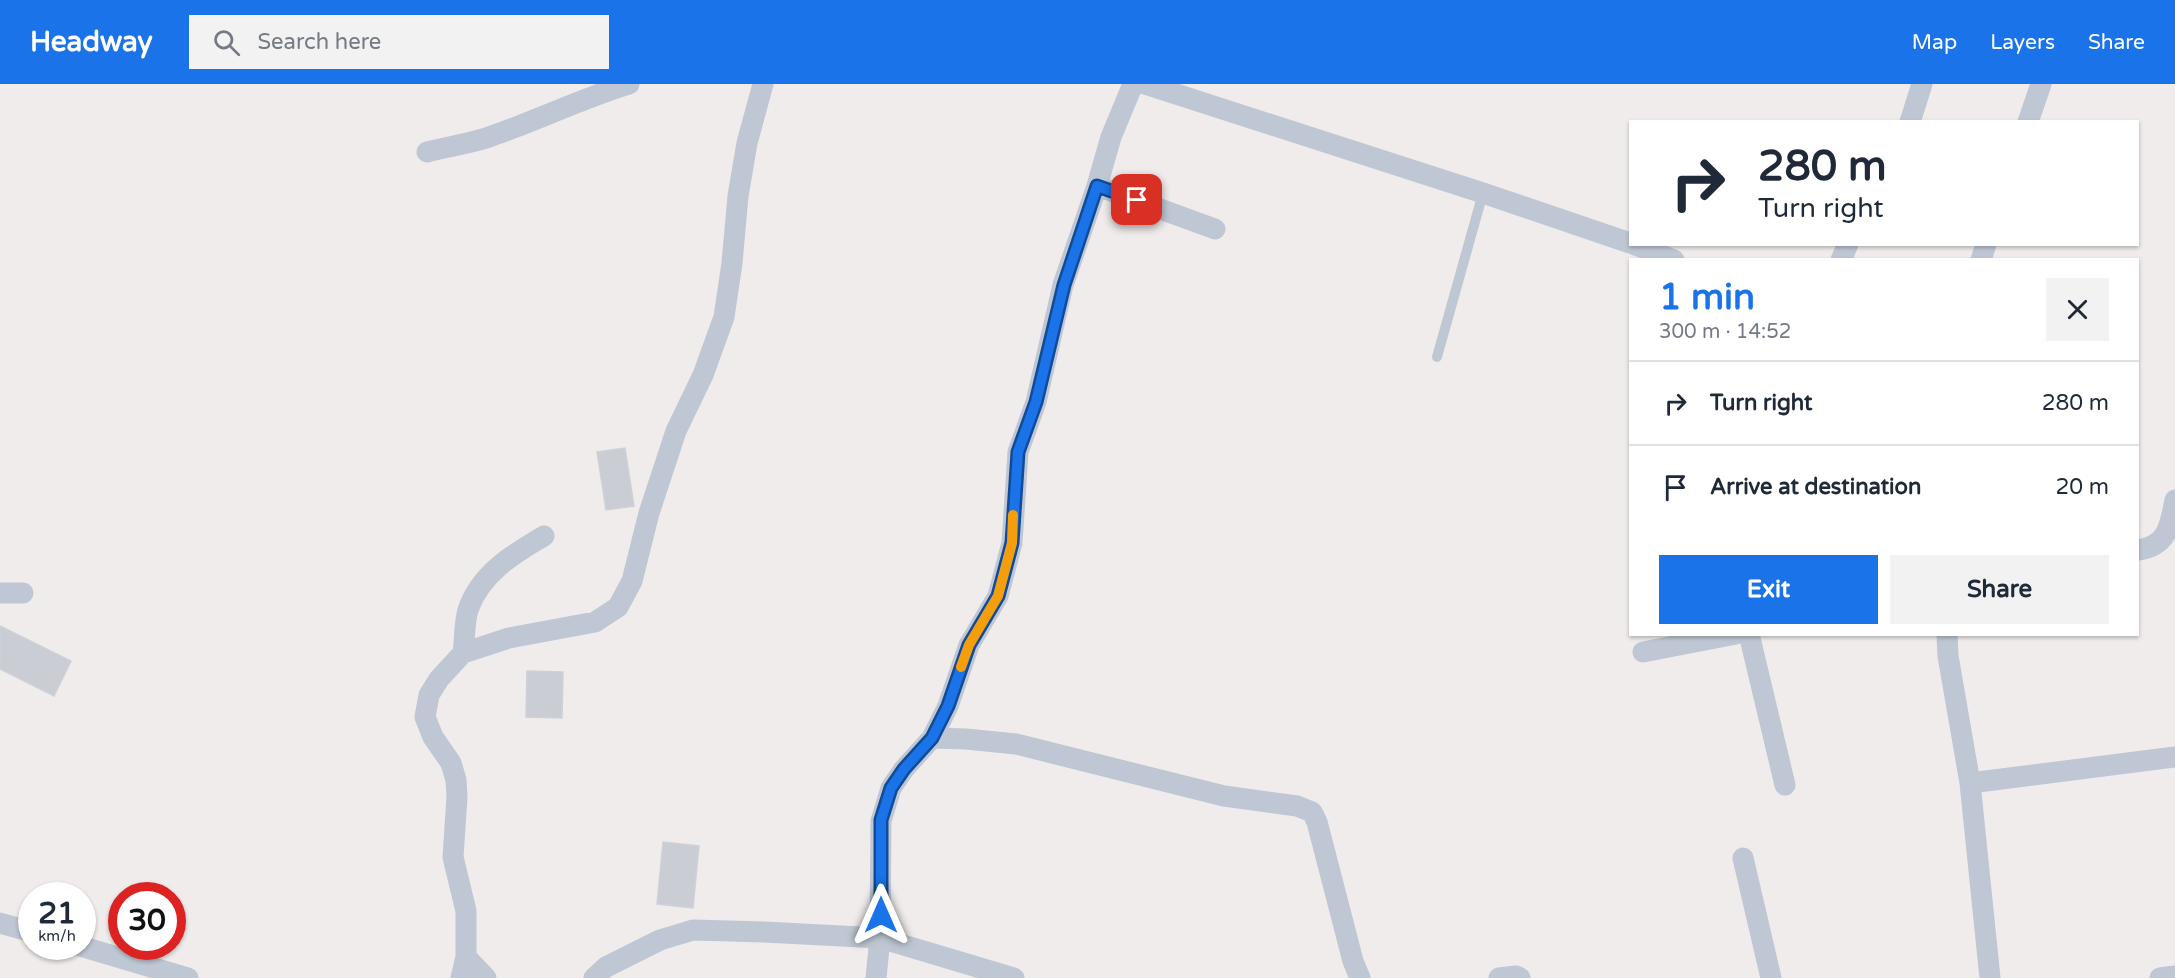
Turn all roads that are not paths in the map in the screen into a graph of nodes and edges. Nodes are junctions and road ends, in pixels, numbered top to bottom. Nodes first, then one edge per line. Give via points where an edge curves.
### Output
1 (629, 84) edge
2 (763, 84) edge
3 (1133, 84) edge
4 (1145, 84) edge
5 (1922, 84) edge
6 (2041, 84) edge
7 (595, 89) edge
8 (1911, 120) edge
9 (2029, 120) edge
10 (427, 152) dead end
11 (1097, 186) junction
12 (1483, 193) junction
13 (1215, 229) dead end
14 (1629, 243) edge
15 (1637, 246) edge
16 (1669, 258) edge
17 (1437, 357) dead end
18 (2175, 500) edge
19 (544, 536) dead end
20 (2139, 550) edge
21 (0, 593) edge
22 (23, 593) dead end
23 (1726, 636) edge
24 (1749, 636) edge
25 (1947, 636) edge
26 (463, 652) junction
27 (1643, 652) dead end
28 (932, 738) junction
29 (2175, 757) edge
30 (1970, 783) junction
31 (1785, 785) dead end
32 (1743, 858) dead end
33 (0, 923) edge
34 (18, 928) edge
35 (880, 938) junction
36 (96, 951) edge
37 (466, 957) junction
38 (2175, 976) edge
39 (189, 978) edge
40 (461, 978) edge
41 (486, 978) edge
42 (594, 978) edge
43 (876, 978) edge
44 (1014, 978) edge
45 (1360, 978) edge
46 (1499, 978) edge
47 (1520, 978) edge
48 (1771, 978) edge
49 (1990, 978) edge
50 (2160, 978) edge

1 - 7 street
2 - 26 street via 738,196 724,317 703,375 676,431 632,582 618,607 595,622 509,638
3 - 11 street via 1111,137
4 - 12 street
5 - 8 street
6 - 9 street
7 - 10 street via 542,117
11 - 13 street
11 - 28 street via 1064,285 1036,402 1018,452 1012,543 998,596 969,645 948,706
12 - 14 street
12 - 17 lane
15 - 16 street
18 - 20 street via 2170,529 2158,543
19 - 26 street via 511,555 486,577 468,610
21 - 22 street
23 - 27 street
24 - 31 street
25 - 30 street
26 - 37 street via 429,695 425,717 456,780 453,857 466,911
28 - 35 street via 891,788 881,820
28 - 45 street via 1016,744 1224,796 1297,806 1312,812
29 - 30 street
30 - 49 street
32 - 48 street
33 - 34 street
35 - 42 street via 693,930 660,939 606,967
35 - 43 street
35 - 44 street
36 - 39 street
37 - 40 street
37 - 41 street
38 - 50 street
46 - 47 street

